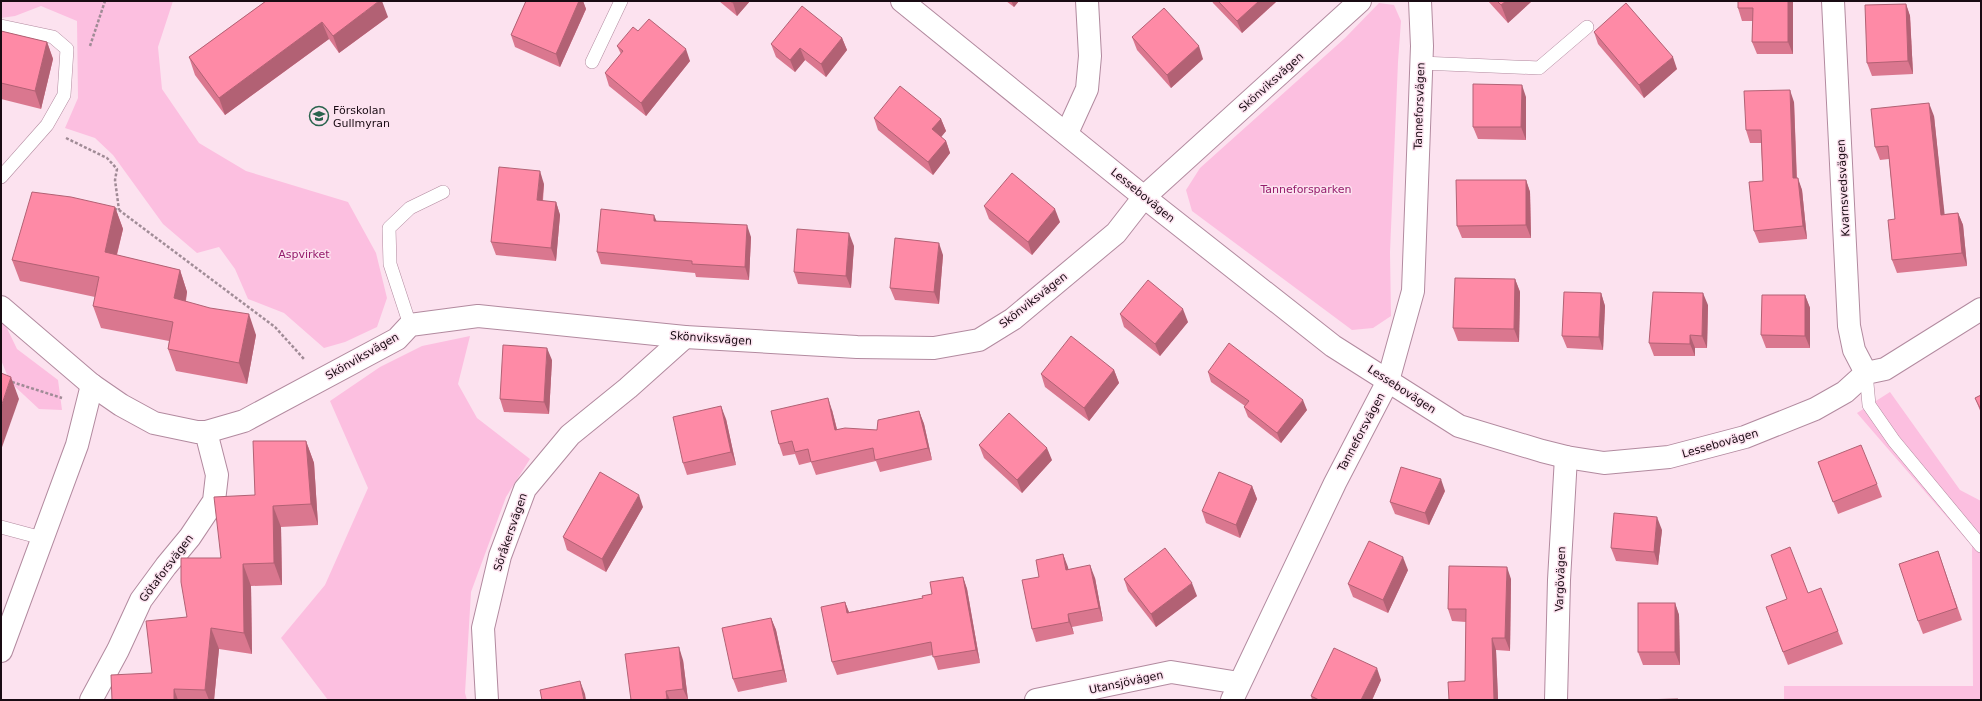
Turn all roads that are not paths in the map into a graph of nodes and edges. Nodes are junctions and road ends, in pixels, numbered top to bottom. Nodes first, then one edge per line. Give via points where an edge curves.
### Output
1 (621, 1) edge
2 (902, 1) edge
3 (1087, 1) edge
4 (1360, 1) edge
5 (1420, 1) edge
6 (1833, 1) edge
7 (1, 26) edge
8 (1587, 27) dead end
9 (592, 62) dead end
10 (1421, 63) junction
11 (1067, 133) junction
12 (1, 177) edge
13 (443, 192) dead end
14 (1144, 197) junction
15 (1, 307) edge
16 (1981, 309) edge
17 (410, 325) junction
18 (685, 336) junction
19 (1866, 372) junction
20 (1388, 381) junction
21 (92, 385) junction
22 (206, 432) junction
23 (1566, 457) junction
24 (1, 528) edge
25 (42, 538) junction
26 (1981, 546) edge
27 (1, 651) edge
28 (1236, 692) edge
29 (91, 700) edge
30 (487, 700) edge
31 (1036, 700) edge
32 (1556, 700) edge

1 - 9 lane
2 - 11 street, Lessebovägen
3 - 11 street via 1090,56 1087,89
4 - 14 street, Skönviksvägen
5 - 10 street, Tanneforsvägen
6 - 19 street, Kvarnsvedsvägen via 1849,326 1854,350
7 - 12 lane via 53,37 67,49 64,95 47,125
8 - 10 lane via 1539,68
10 - 20 street, Tanneforsvägen via 1413,291
11 - 14 street, Lessebovägen
13 - 17 lane via 410,208 389,228 390,264
14 - 18 street, Skönviksvägen via 1116,233 1013,319 979,340 934,348 857,348
14 - 20 street, Lessebovägen via 1334,346
15 - 21 street, Skönviksvägen
16 - 19 street via 1885,369
17 - 18 street, Skönviksvägen via 478,316
17 - 22 street, Skönviksvägen via 397,339 244,421
18 - 30 street, Söråkersvägen via 628,388 570,435 525,489 500,556 483,628
19 - 23 street, Lessebovägen via 1845,392 1815,409 1745,437 1669,457 1604,463
19 - 26 lane via 1869,405 1894,440
20 - 23 street, Lessebovägen via 1459,426
20 - 28 street, Tanneforsvägen via 1334,483
21 - 22 street, Skönviksvägen via 154,423
21 - 25 street via 77,445
22 - 29 street, Götaforsvägen via 217,475 214,500 190,537 141,600
23 - 32 street, Vargövägen
24 - 25 lane
25 - 27 street
28 - 31 street, Utansjövägen via 1171,672

